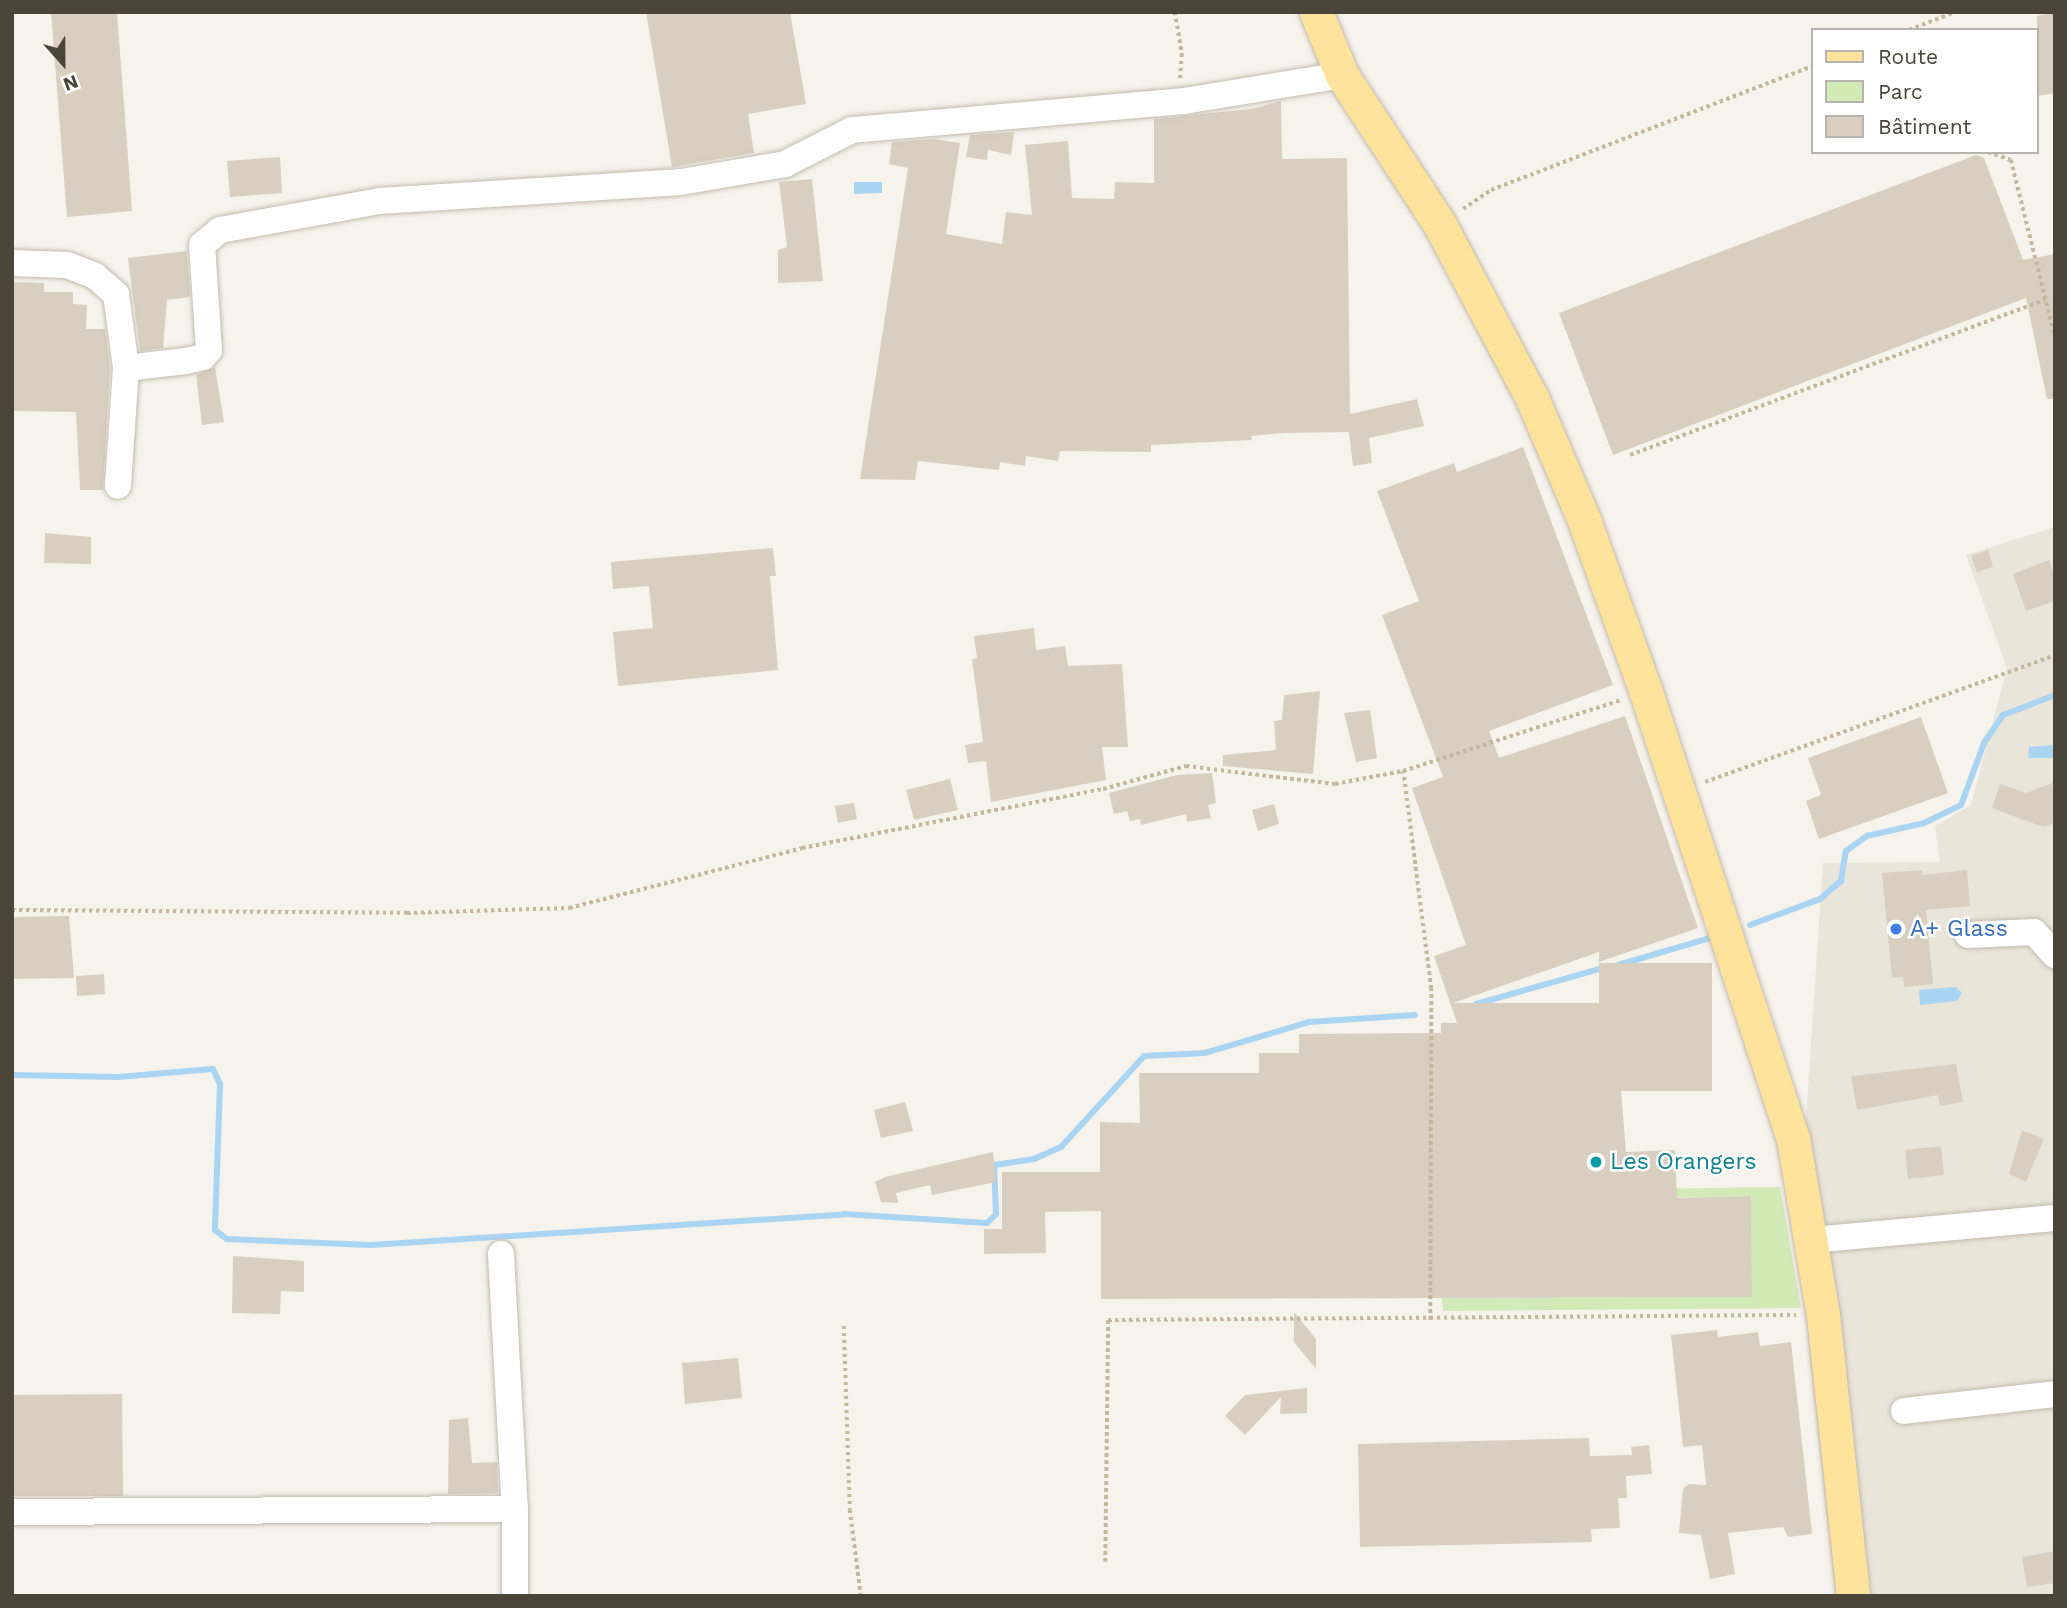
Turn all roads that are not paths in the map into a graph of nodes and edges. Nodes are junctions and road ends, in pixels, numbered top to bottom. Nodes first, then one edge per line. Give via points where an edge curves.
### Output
1 (1317, 17) edge
2 (1342, 75) junction
3 (12, 263) edge
4 (126, 368) junction
5 (118, 486) dead end
6 (1968, 935) dead end
7 (2055, 955) edge
8 (2055, 1218) edge
9 (1812, 1240) junction
10 (501, 1254) dead end
11 (2055, 1394) edge
12 (1904, 1411) dead end
13 (515, 1509) junction
14 (12, 1512) edge
15 (515, 1596) edge
16 (1853, 1596) edge

1 - 2 main road
2 - 4 street via 1180,101 852,130 785,164 681,182 379,201 220,230 202,245 209,350 195,359
2 - 9 main road via 1440,225 1532,398 1584,520 1680,791 1789,1124
3 - 4 street via 67,265 95,276 116,294
4 - 5 street
6 - 7 street via 2034,932
8 - 9 street
9 - 16 main road
10 - 13 street
11 - 12 street
13 - 14 street
13 - 15 street

